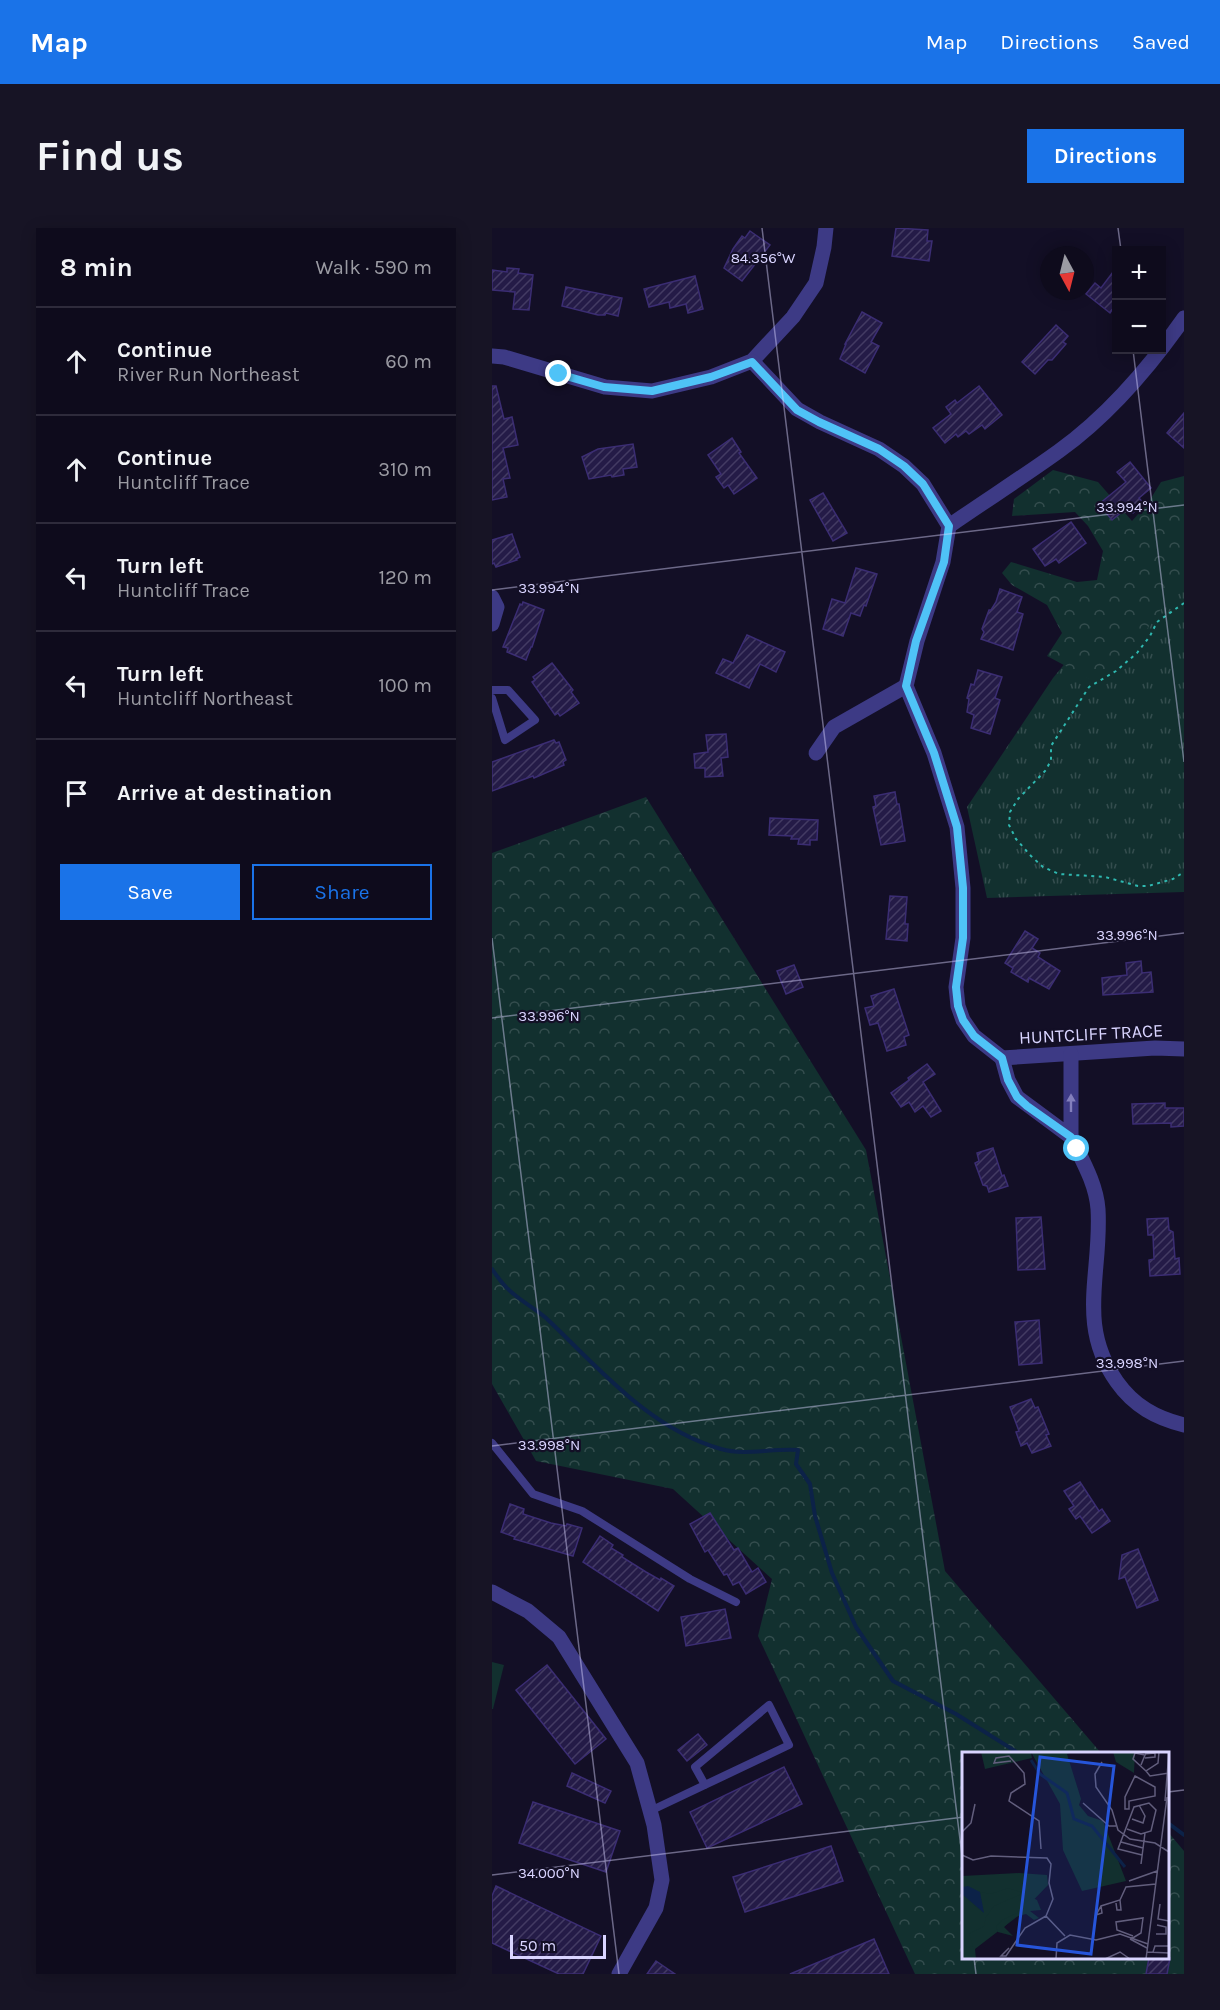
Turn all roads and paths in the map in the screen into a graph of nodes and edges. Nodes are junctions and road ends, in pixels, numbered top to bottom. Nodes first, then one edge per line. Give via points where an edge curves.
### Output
1 (826, 228) edge
2 (1184, 318) edge
3 (492, 356) edge
4 (752, 362) junction
5 (949, 526) junction
6 (492, 597) edge
7 (1184, 603) edge
8 (492, 624) edge
9 (906, 686) junction
10 (492, 690) edge
11 (492, 698) edge
12 (816, 753) dead end
13 (1184, 872) edge
14 (1184, 1049) edge
15 (1071, 1054) junction
16 (1002, 1058) junction
17 (1071, 1137) junction
18 (1184, 1425) edge
19 (492, 1443) edge
20 (492, 1592) edge
21 (736, 1602) dead end
22 (705, 1785) junction
23 (652, 1818) junction
24 (619, 1974) edge

1 - 4 street via 816,283 793,317
2 - 5 street via 1136,380 1096,420 1059,451
3 - 4 street via 604,387 652,391
4 - 5 street via 797,410 879,449 904,466 923,484
5 - 9 street via 944,562 916,641
6 - 8 street via 497,607
7 - 13 path via 1157,622 1137,652 1116,671 1089,687 1051,746 1046,770 1010,812 1009,825 1031,856 1059,874 1105,877 1148,886
9 - 12 street via 834,727
9 - 16 street, HUNTCLIFF TRACE via 934,753 957,827 963,888 958,1006 974,1036
10 - 11 lane via 508,690 535,720 505,740
14 - 15 street, HUNTCLIFF TRACE
15 - 16 street, HUNTCLIFF TRACE
17 -> 15 street
16 - 17 street via 1017,1097
17 - 18 street via 1088,1173 1097,1206 1093,1313 1105,1366 1142,1408
19 - 21 lane via 533,1494 582,1511 690,1579
20 - 23 street via 528,1611 559,1637 637,1763
22 - 22 lane via 789,1745 769,1705 695,1767
22 - 23 lane
23 - 24 street via 662,1880 656,1908

